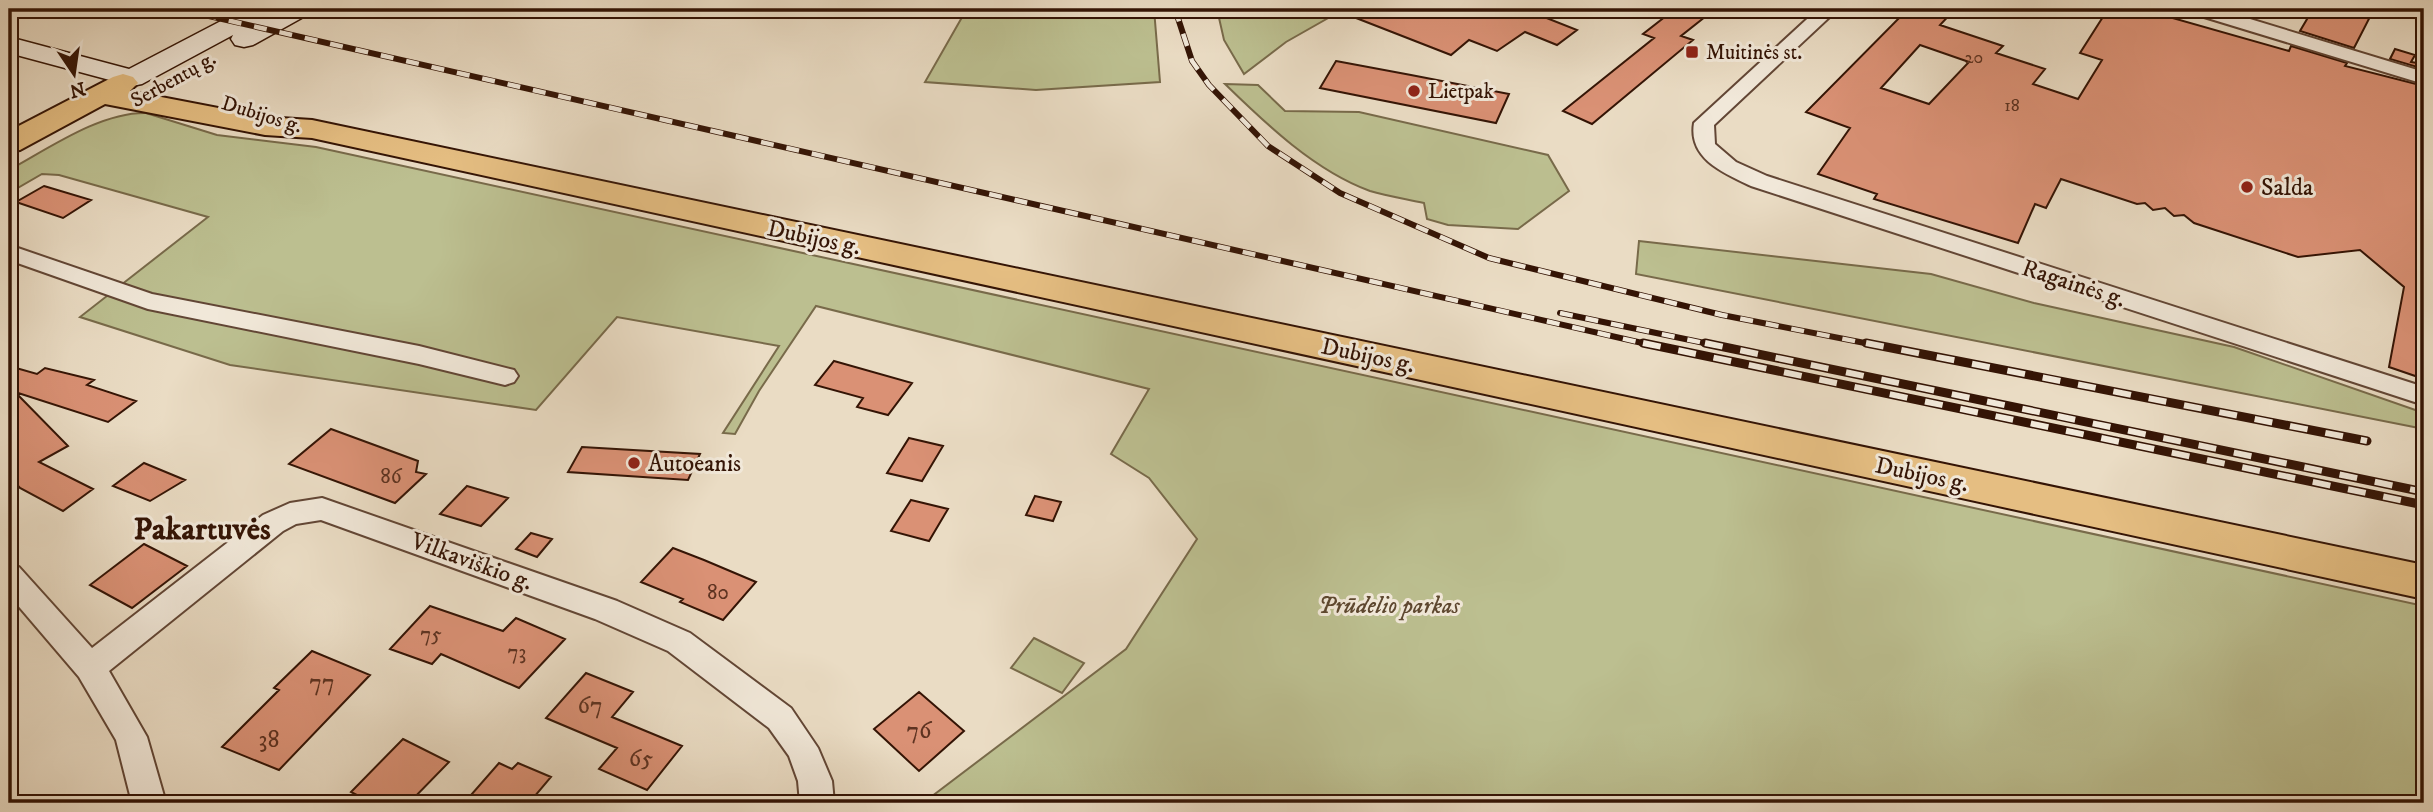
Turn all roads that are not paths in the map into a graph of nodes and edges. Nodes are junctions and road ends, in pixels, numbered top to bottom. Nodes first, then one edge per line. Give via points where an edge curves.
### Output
1 (263, 9) edge
2 (298, 9) edge
3 (1829, 9) edge
4 (2198, 9) edge
5 (9, 45) edge
6 (9, 69) edge
7 (2424, 78) edge
8 (161, 86) junction
9 (133, 90) junction
10 (102, 95) junction
11 (312, 129) junction
12 (9, 143) edge
13 (9, 165) edge
14 (9, 252) edge
15 (505, 376) dead end
16 (2424, 396) edge
17 (9, 575) edge
18 (2424, 582) edge
19 (90, 668) junction
20 (149, 803) edge
21 (817, 803) edge

1 - 9 main road, Serbentų g.
2 - 8 main road, Serbentų g.
3 - 16 street, Ragainės g. via 1704,123 1702,140 1725,165 1759,181
4 - 7 street
5 - 9 main road, Dubijos g.
6 - 10 main road, Dubijos g.
8 - 9 main road, Serbentų g.
8 - 11 main road, Dubijos g. via 284,116
9 - 10 main road, Dubijos g.
9 - 11 main road, Dubijos g. via 265,126
9 - 13 main road, Serbentų g.
10 - 12 main road, Serbentų g.
11 - 18 main road, Dubijos g.
14 - 15 street via 148,301
17 - 19 street
19 - 20 street via 131,737
19 - 21 street, Vilkaviškio g. via 273,523 290,514 322,509 606,610 678,642 780,718 802,748 815,781

